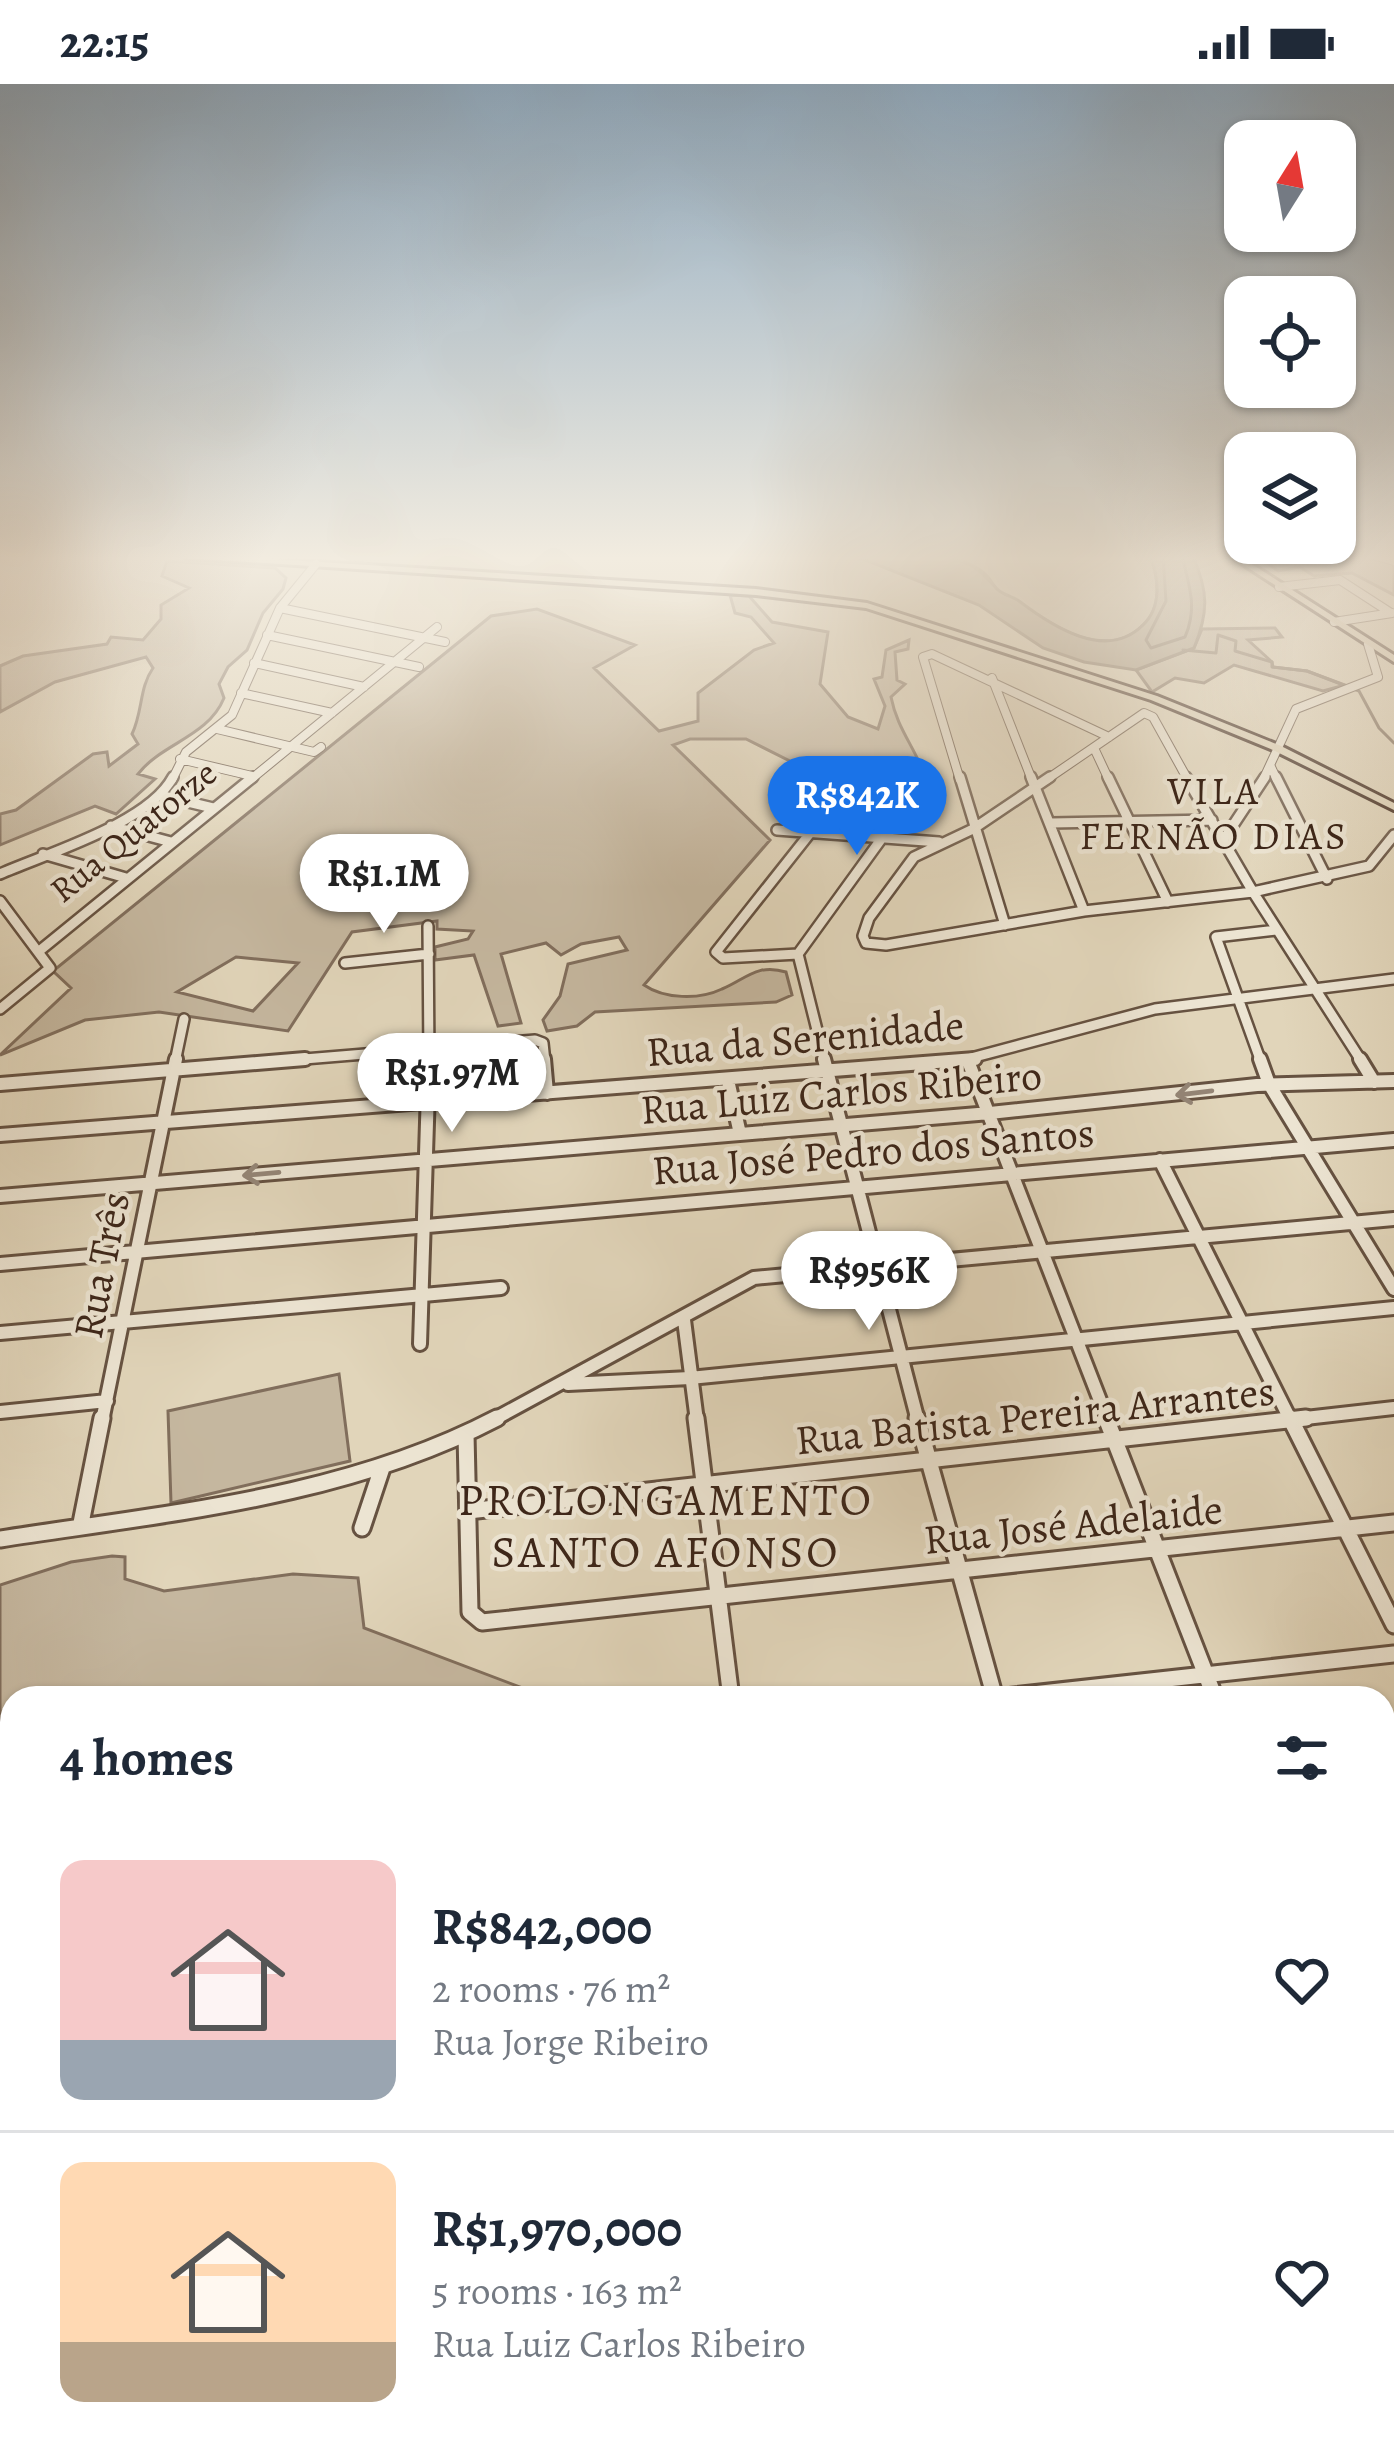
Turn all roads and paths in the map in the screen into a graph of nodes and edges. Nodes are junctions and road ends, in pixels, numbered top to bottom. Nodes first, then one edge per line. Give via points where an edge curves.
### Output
1 (252, 667) edge
2 (271, 667) edge
3 (389, 667) edge
4 (926, 667) edge
5 (965, 667) edge
6 (1058, 667) edge
7 (1377, 667) edge
8 (992, 678) junction
9 (364, 687) junction
10 (241, 693) junction
11 (332, 713) junction
12 (220, 726) junction
13 (1108, 737) junction
14 (294, 744) junction
15 (1094, 748) junction
16 (1277, 748) junction
17 (181, 759) junction
18 (1271, 767) junction
19 (822, 770) dead end
20 (252, 776) junction
21 (889, 780) dead end
22 (1036, 788) junction
23 (163, 796) junction
24 (1394, 807) edge
25 (213, 808) junction
26 (1235, 819) junction
27 (1210, 820) junction
28 (1131, 821) junction
29 (1051, 823) junction
30 (110, 826) junction
31 (973, 829) junction
32 (777, 830) dead end
33 (811, 832) junction
34 (1394, 835) edge
35 (883, 838) junction
36 (171, 842) junction
37 (940, 842) junction
38 (1222, 842) junction
39 (41, 854) junction
40 (0, 874) edge
41 (126, 878) junction
42 (1327, 879) junction
43 (1254, 892) junction
44 (0, 901) edge
45 (1168, 902) junction
46 (1084, 911) junction
47 (428, 926) dead end
48 (1005, 926) junction
49 (1276, 930) junction
50 (38, 952) junction
51 (428, 954) junction
52 (798, 954) junction
53 (345, 963) dead end
54 (1394, 979) edge
55 (1313, 988) junction
56 (1236, 998) junction
57 (0, 1009) edge
58 (184, 1019) dead end
59 (430, 1048) junction
60 (968, 1061) junction
61 (175, 1067) junction
62 (826, 1071) junction
63 (728, 1080) junction
64 (1394, 1081) edge
65 (1374, 1082) junction
66 (0, 1084) edge
67 (1269, 1084) junction
68 (547, 1093) junction
69 (429, 1102) junction
70 (990, 1113) junction
71 (163, 1123) junction
72 (841, 1126) junction
73 (740, 1134) junction
74 (0, 1135) edge
75 (1394, 1139) edge
76 (1308, 1146) junction
77 (428, 1160) junction
78 (1160, 1160) junction
79 (1011, 1172) junction
80 (150, 1183) junction
81 (855, 1186) junction
82 (0, 1196) edge
83 (1394, 1219) edge
84 (1353, 1222) junction
85 (427, 1224) junction
86 (1200, 1237) junction
87 (139, 1250) junction
88 (1039, 1251) junction
89 (0, 1264) edge
90 (875, 1267) junction
91 (501, 1288) dead end
92 (1394, 1289) edge
93 (423, 1294) junction
94 (1394, 1308) edge
95 (684, 1320) junction
96 (124, 1323) junction
97 (1244, 1323) junction
98 (0, 1333) edge
99 (1075, 1340) junction
100 (420, 1344) dead end
101 (901, 1357) junction
102 (691, 1378) junction
103 (561, 1384) junction
104 (107, 1400) junction
105 (1394, 1408) edge
106 (0, 1412) edge
107 (1290, 1419) junction
108 (466, 1433) junction
109 (1110, 1437) junction
110 (928, 1456) junction
111 (382, 1468) junction
112 (701, 1487) junction
113 (468, 1511) junction
114 (81, 1523) junction
115 (1394, 1523) edge
116 (362, 1528) dead end
117 (1348, 1528) junction
118 (0, 1538) edge
119 (1155, 1547) junction
120 (959, 1570) junction
121 (717, 1600) junction
122 (1394, 1625) edge
123 (1394, 1654) edge
124 (1207, 1676) junction
125 (728, 1686) edge
126 (992, 1686) edge
127 (1111, 1686) edge
128 (1211, 1686) edge

1 - 10 street
2 - 9 street
3 - 9 street, Rua Quatorze
4 - 31 street
5 - 8 street
6 - 16 main road
7 - 16 street via 1379,673 1351,688 1296,709
8 - 13 street
8 - 22 street
9 - 11 street, Rua Quatorze
10 - 11 street
10 - 12 street
11 - 14 street, Rua Quatorze
12 - 14 street
12 - 17 street
13 - 15 street
13 - 27 street via 1144,713 1153,717
14 - 20 street, Rua Quatorze
15 - 22 street
15 - 28 street
16 - 18 street
16 - 24 main road
17 - 20 street
17 - 23 street
18 - 26 street
18 - 42 street
19 - 33 street
20 - 25 street, Rua Quatorze
21 - 35 street
22 - 29 street
22 - 31 street
23 - 25 street
23 - 30 street
25 - 36 street, Rua Quatorze
26 - 27 street
26 - 38 street
27 - 28 street
27 - 38 street
28 - 29 street
28 - 45 street
29 - 46 street
30 - 36 street
30 - 39 street
31 - 37 street
31 - 48 street
32 - 33 street
33 - 35 street
33 - 52 street via 716,952
34 - 42 street via 1369,866
35 - 37 street
35 - 52 street
36 - 41 street, Rua Quatorze
37 - 48 street via 914,857 869,918 866,943
38 - 43 street
39 - 40 street
39 - 41 street
41 - 50 street, Rua Quatorze
42 - 43 street
43 - 45 street
43 - 49 street
44 - 50 street
45 - 46 street
46 - 48 street
47 - 51 street
49 - 55 street
49 - 56 street via 1216,937
50 - 57 street via 50,968
51 - 53 street
51 - 59 street
52 - 62 street
54 - 55 street, Rua da Serenidade
55 - 56 street, Rua da Serenidade
55 - 65 street
56 - 60 street, Rua da Serenidade via 1156,1009
56 - 67 street
58 - 61 street, Rua Três
59 - 61 street
59 - 68 street via 540,1041
59 - 69 street
60 - 62 street, Rua da Serenidade
60 - 70 street
61 - 66 street
61 - 71 street, Rua Três
62 - 63 street, Rua da Serenidade
62 - 72 street
63 - 68 street, Rua da Serenidade
63 - 73 street
64 - 65 street, Rua Luiz Carlos Ribeiro
65 - 67 street, Rua Luiz Carlos Ribeiro
67 -> 70 street, Rua Luiz Carlos Ribeiro
67 - 76 street
68 - 69 street, Rua da Serenidade
69 - 71 street, Rua da Serenidade
69 - 77 street
70 - 72 street, Rua Luiz Carlos Ribeiro
70 - 79 street
71 - 74 street, Rua da Serenidade
71 - 80 street, Rua Três
72 - 73 street, Rua Luiz Carlos Ribeiro
72 - 81 street
73 - 77 street, Rua Luiz Carlos Ribeiro
75 - 76 street, Rua José Pedro dos Santos
76 - 78 street, Rua José Pedro dos Santos
76 - 84 street
77 -> 80 street, Rua Luiz Carlos Ribeiro
77 - 85 street
78 - 79 street, Rua José Pedro dos Santos
78 - 86 street
79 - 81 street, Rua José Pedro dos Santos
79 - 88 street
80 - 82 street, Rua Luiz Carlos Ribeiro
80 - 87 street, Rua Três
81 - 85 street, Rua José Pedro dos Santos
81 - 90 street
83 - 84 street
84 - 86 street
84 - 92 street
85 - 87 street, Rua José Pedro dos Santos
85 - 93 street
86 - 88 street
86 - 97 street
87 - 89 street, Rua José Pedro dos Santos
87 - 96 street, Rua Três
88 - 90 street
88 - 99 street
90 - 95 street via 754,1278
90 - 101 street
91 - 93 street
93 - 96 street
93 - 100 street
94 - 97 street
95 - 102 street
95 - 103 street
96 - 98 street
96 - 104 street, Rua Três
97 - 99 street
97 - 107 street
99 - 101 street
99 - 109 street
101 - 102 street
101 - 110 street
102 - 103 street
102 - 112 street
103 - 108 street
104 - 106 street
104 - 114 street, Rua Três
105 - 107 street, Rua Batista Pereira Arrantes
107 - 109 street, Rua Batista Pereira Arrantes
107 - 117 street
108 - 111 street
108 - 113 street
109 - 110 street, Rua Batista Pereira Arrantes
109 - 119 street
110 - 112 street, Rua Batista Pereira Arrantes
110 - 120 street
111 - 114 street via 245,1501
111 - 116 street
112 - 113 street, Rua Batista Pereira Arrantes
112 - 121 street
113 - 121 street, Rua José Adelaide via 470,1612 482,1622
114 - 118 street
115 - 117 street, Rua José Adelaide
117 - 119 street, Rua José Adelaide
117 - 122 street
119 - 120 street, Rua José Adelaide
119 - 124 street
120 - 121 street, Rua José Adelaide
120 - 126 street
121 - 125 street
123 - 124 street
124 - 127 street
124 - 128 street

